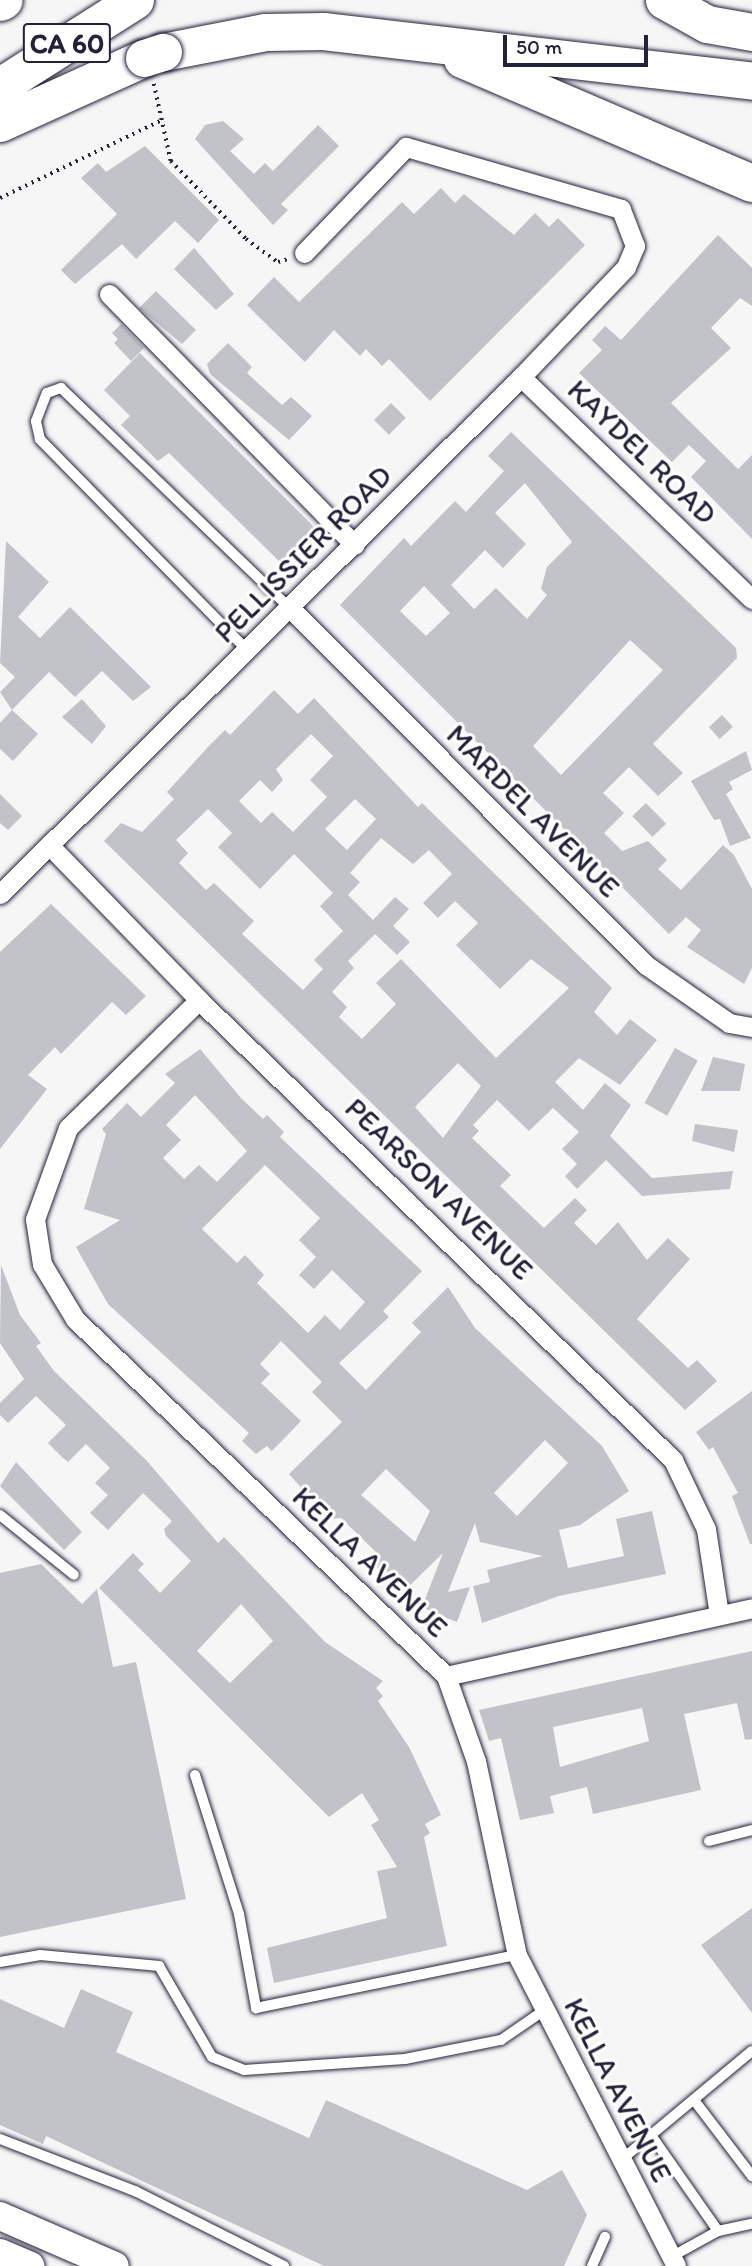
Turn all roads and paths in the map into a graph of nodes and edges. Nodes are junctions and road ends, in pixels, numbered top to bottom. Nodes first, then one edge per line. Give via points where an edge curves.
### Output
1 (135, 0) edge
2 (664, 0) edge
3 (752, 32) edge
4 (395, 37) junction
5 (153, 64) junction
6 (752, 81) edge
7 (0, 86) edge
8 (160, 121) junction
9 (0, 123) edge
10 (752, 183) edge
11 (0, 198) edge
12 (304, 253) joint
13 (109, 294) dead end
14 (520, 377) junction
15 (355, 545) junction
16 (752, 599) edge
17 (291, 609) junction
18 (248, 651) junction
19 (49, 845) junction
20 (0, 894) edge
21 (199, 1000) junction
22 (752, 1027) edge
23 (0, 1515) edge
24 (74, 1575) dead end
25 (752, 1608) edge
26 (719, 1615) junction
27 (446, 1676) junction
28 (195, 1775) dead end
29 (752, 1830) edge
30 (709, 1841) dead end
31 (517, 1955) junction
32 (0, 1962) edge
33 (543, 2011) junction
34 (752, 2051) edge
35 (694, 2100) junction
36 (651, 2135) junction
37 (0, 2139) edge
38 (621, 2161) junction
39 (752, 2176) edge
40 (0, 2216) edge
41 (752, 2224) edge
42 (718, 2231) junction
43 (606, 2237) dead end
44 (0, 2253) edge
45 (673, 2261) edge
46 (30, 2266) edge
47 (115, 2266) edge
48 (284, 2266) edge
49 (592, 2266) edge

1 - 7 highway, CA 60
2 - 3 highway via 707,24
4 - 5 highway via 265,32
4 - 6 highway
4 - 10 highway via 499,71
5 - 8 path
5 - 9 highway
8 - 11 path
8 - 12 path via 171,161 246,239 278,262
12 - 14 street, PELLISSIER ROAD via 406,147 621,209 635,246 626,267
13 - 15 street
14 - 15 street, PELLISSIER ROAD
14 - 16 street, KAYDEL ROAD
15 - 17 street, PELLISSIER ROAD
17 - 18 street, PELLISSIER ROAD
17 - 18 lane via 61,388 47,393 36,421 40,439
17 - 22 street, MARDEL AVENUE via 646,965 729,1023
18 - 19 street, PELLISSIER ROAD
19 - 20 street, PELLISSIER ROAD
19 - 21 street, PEARSON AVENUE
21 - 26 street, PEARSON AVENUE via 673,1460 706,1529
21 - 27 street, KELLA AVENUE via 68,1128 35,1219 42,1264 75,1319
23 - 24 lane
25 - 26 street
26 - 27 street
27 - 31 street, KELLA AVENUE via 476,1761
28 - 31 lane via 239,1914 256,2008
29 - 30 lane
31 - 33 street, KELLA AVENUE
32 - 33 lane via 40,1955 159,1966 212,2057 244,2070 405,2059 501,2040
33 - 38 street, KELLA AVENUE
34 - 35 lane
35 - 36 lane
35 - 39 lane
36 - 38 lane
36 - 42 lane
37 - 48 lane via 135,2192
38 - 45 street, KELLA AVENUE
40 - 47 main road
41 - 42 lane
42 - 45 lane
43 - 49 lane
44 - 46 main road

